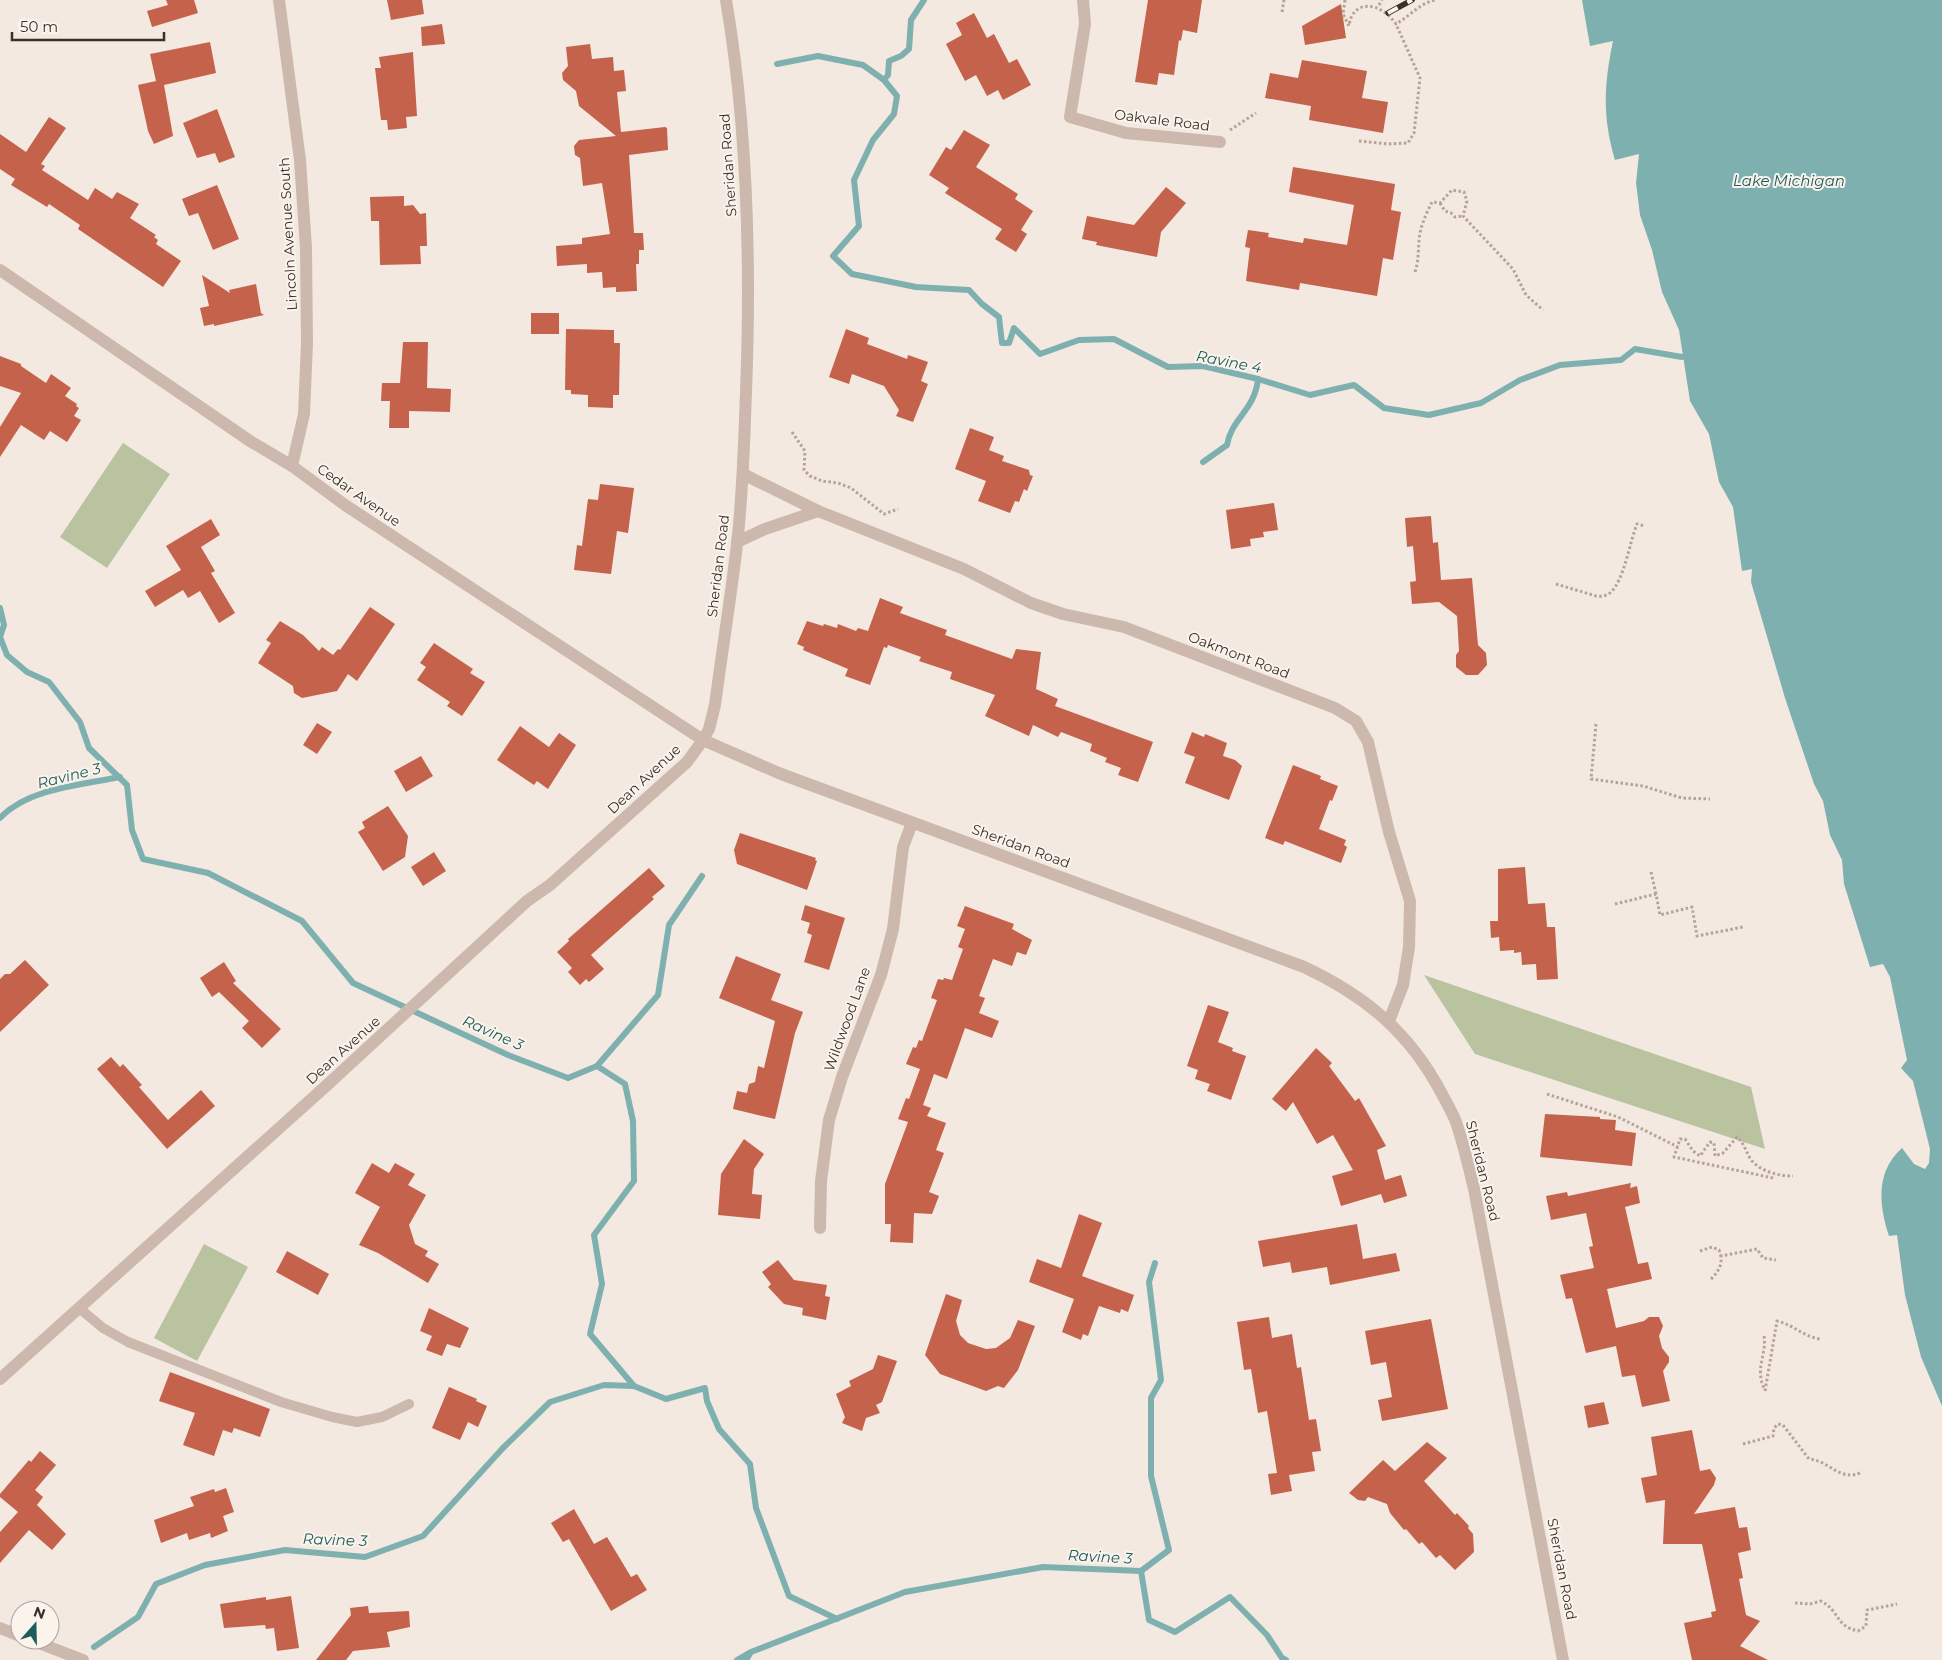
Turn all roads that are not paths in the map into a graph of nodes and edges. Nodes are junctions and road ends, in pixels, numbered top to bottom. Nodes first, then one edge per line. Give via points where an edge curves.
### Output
1 (279, 0) edge
2 (1083, 0) edge
3 (729, 1) edge
4 (1220, 142) road end
5 (0, 270) edge
6 (292, 466) junction
7 (743, 474) junction
8 (818, 511) junction
9 (737, 542) junction
10 (704, 740) junction
11 (912, 823) junction
12 (1389, 1021) junction
13 (820, 1228) dead end
14 (79, 1308) junction
15 (0, 1379) edge
16 (409, 1404) dead end
17 (57, 1650) edge
18 (83, 1660) edge
19 (1563, 1660) edge

1 - 6 street, Lincoln Avenue South via 300,160 306,248 304,414
2 - 4 street, Oakvale Road via 1085,24 1070,118 1126,133
3 - 7 street, Sheridan Road via 746,183 749,316
5 - 6 street, Cedar Avenue via 250,441
6 - 10 street, Cedar Avenue via 345,505
7 - 8 street, Oakmont Road
7 - 9 street, Sheridan Road
8 - 9 street
8 - 12 street, Oakmont Road via 964,569 1031,603 1063,614 1124,627 1335,708 1356,721 1368,742 1389,832 1410,901 1409,947 1403,985
9 - 10 street, Sheridan Road via 715,705
10 - 11 street, Sheridan Road via 781,774
10 - 14 street, Dean Avenue via 687,762 528,901
11 - 12 street, Sheridan Road via 1304,967 1368,1003
11 - 13 street, Wildwood Lane via 903,847 893,929 881,975 829,1120 821,1181
12 - 19 street, Sheridan Road via 1431,1073 1457,1124 1474,1189
14 - 15 street, Dean Avenue
14 - 16 lane via 103,1328 128,1342 281,1402 332,1417 357,1422 382,1417
17 - 18 street

